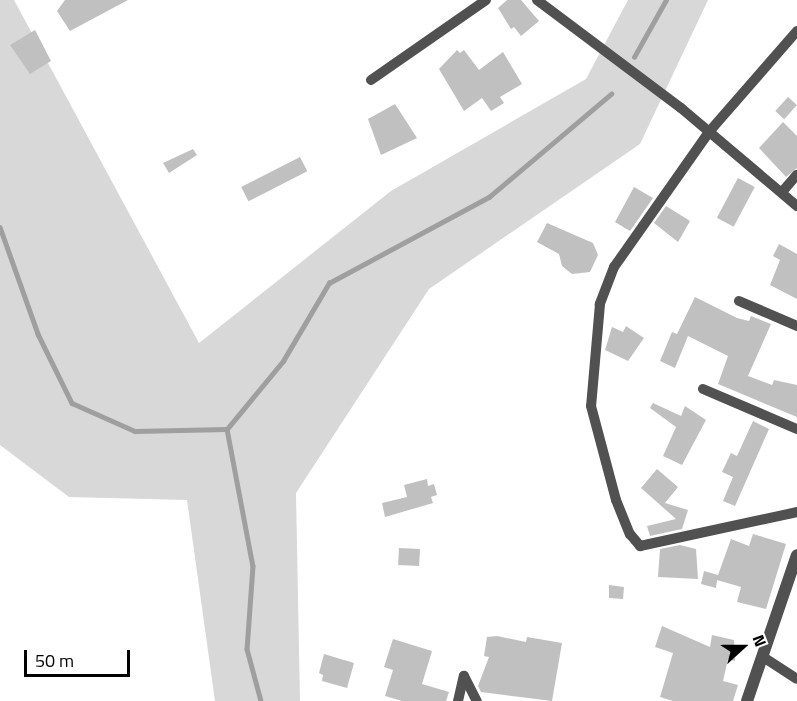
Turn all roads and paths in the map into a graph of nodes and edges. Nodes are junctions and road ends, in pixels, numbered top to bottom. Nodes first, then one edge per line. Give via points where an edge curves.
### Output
1 (486, 0) edge
2 (537, 0) edge
3 (797, 31) edge
4 (371, 80) dead end
5 (709, 132) junction
6 (797, 175) edge
7 (782, 192) junction
8 (797, 206) edge
9 (739, 301) dead end
10 (797, 326) edge
11 (704, 389) dead end
12 (797, 429) edge
13 (797, 512) edge
14 (797, 555) edge
15 (763, 657) junction
16 (797, 680) edge
17 (458, 701) edge
18 (477, 701) edge
19 (747, 701) edge

1 - 4 street
2 - 5 street
3 - 5 street
5 - 7 street
5 - 13 street via 627,246 608,283 596,332 591,406 596,434 616,500 630,534 640,546
6 - 7 street
7 - 8 street
9 - 10 street
11 - 12 street
14 - 15 street
15 - 16 street
15 - 19 street
17 - 18 street via 464,676

